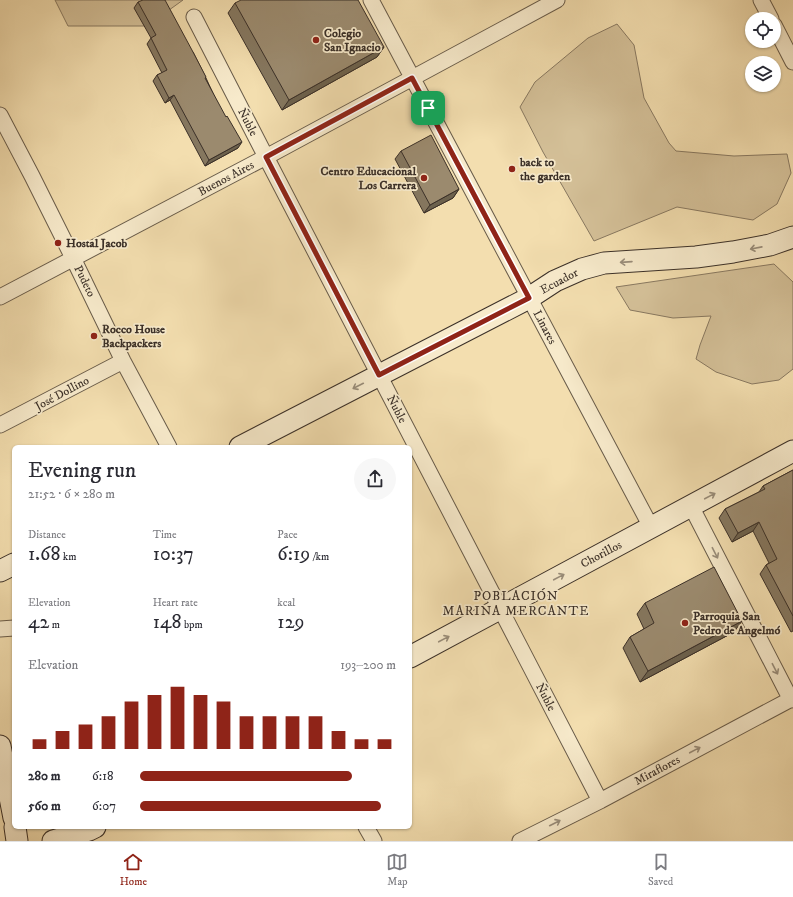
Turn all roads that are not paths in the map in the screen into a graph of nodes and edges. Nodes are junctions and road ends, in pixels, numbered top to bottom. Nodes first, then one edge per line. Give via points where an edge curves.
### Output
1 (371, 0) edge
2 (557, 0) edge
3 (761, 0) edge
4 (767, 12) edge
5 (194, 18) dead end
6 (781, 39) edge
7 (793, 62) edge
8 (412, 78) junction
9 (0, 115) edge
10 (266, 157) junction
11 (793, 237) edge
12 (73, 258) junction
13 (0, 297) edge
14 (529, 298) junction
15 (123, 360) junction
16 (379, 375) junction
17 (0, 425) edge
18 (168, 445) edge
19 (244, 445) edge
20 (793, 451) edge
21 (691, 506) junction
22 (651, 527) junction
23 (12, 565) edge
24 (0, 571) edge
25 (501, 609) junction
26 (12, 628) edge
27 (0, 629) edge
28 (412, 657) edge
29 (792, 699) edge
30 (0, 746) edge
31 (600, 800) junction
32 (12, 808) edge
33 (15, 829) edge
34 (367, 829) edge
35 (90, 833) edge
36 (17, 841) edge
37 (54, 841) edge
38 (374, 841) edge
39 (520, 841) edge

1 - 8 street, Linares
2 - 8 street, Buenos Aires
3 - 4 street
5 - 10 street, Ñuble
6 - 7 street
8 - 10 street, Buenos Aires
8 - 14 street, Linares
9 - 12 street, Pudeto
10 - 12 street, Buenos Aires
10 - 16 street, Ñuble
11 -> 14 street, Ecuador via 770,245 733,252 604,263 555,281
12 - 13 street, Buenos Aires
12 - 15 street, Pudeto
14 - 16 street, Ecuador
14 - 22 street, Linares
15 - 17 street, José Dollino
15 - 18 street, Pudeto
16 -> 19 street, Ecuador
16 - 25 street, Ñuble
21 -> 20 street, Chorillos
21 - 22 street, Chorillos
21 -> 29 street
25 -> 22 street, Chorillos
23 - 24 street
28 -> 25 street, Chorillos
25 - 31 street, Ñuble
26 - 27 street
31 -> 29 street, Miraflores
30 - 32 street
39 -> 31 street, Miraflores
33 - 36 street
34 - 38 street
35 - 37 street

